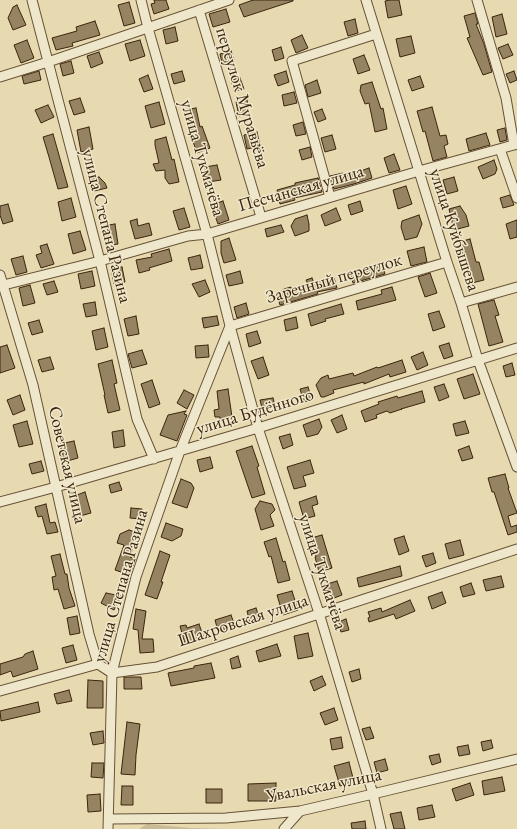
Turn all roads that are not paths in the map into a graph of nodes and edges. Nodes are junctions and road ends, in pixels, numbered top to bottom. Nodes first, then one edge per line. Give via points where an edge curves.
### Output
1 (32, 0) edge
2 (141, 0) edge
3 (229, 0) edge
4 (366, 0) edge
5 (477, 0) edge
6 (199, 10) junction
7 (148, 28) junction
8 (376, 34) junction
9 (48, 62) junction
10 (0, 77) edge
11 (516, 145) edge
12 (500, 149) junction
13 (419, 171) junction
14 (330, 197) junction
15 (517, 198) edge
16 (261, 218) junction
17 (207, 234) junction
18 (100, 261) junction
19 (447, 262) junction
20 (0, 275) edge
21 (1, 286) edge
22 (517, 287) edge
23 (461, 304) junction
24 (230, 326) junction
25 (517, 348) edge
26 (478, 360) junction
27 (258, 428) junction
28 (180, 451) junction
29 (515, 453) edge
30 (154, 459) junction
31 (517, 467) edge
32 (56, 487) junction
33 (0, 502) edge
34 (517, 549) edge
35 (319, 613) junction
36 (98, 664) junction
37 (112, 673) junction
38 (0, 691) edge
39 (517, 759) edge
40 (373, 794) junction
41 (300, 811) junction
42 (109, 819) junction
43 (108, 829) edge
44 (284, 829) edge
45 (381, 829) edge

1 - 9 street, улица Степана Разина
2 - 7 street, улица Тукмачёва
3 - 6 street
4 - 8 street, улица Куйбышева
5 - 11 street via 506,98
6 - 7 street
6 - 16 street, переулок Муравьёва
7 - 9 street
7 - 17 street, улица Тукмачёва
8 - 13 street, улица Куйбышева
8 - 14 street via 292,61
9 - 10 street
9 - 18 street, улица Степана Разина
11 - 12 street, Песчанская улица
12 - 13 street, Песчанская улица
12 - 15 street
13 - 14 street, Песчанская улица
13 - 19 street, улица Куйбышева
14 - 16 street, Песчанская улица
16 - 17 street, Песчанская улица
17 - 18 street, Песчанская улица via 188,236
17 - 24 street, улица Тукмачёва
18 - 21 street, Песчанская улица
18 - 30 street, улица Степана Разина via 137,419
19 - 23 street, улица Куйбышева
19 - 24 street, Заречный переулок
20 - 21 street, Советская улица
21 - 32 street, Советская улица via 33,385
22 - 23 street
23 - 26 street, улица Куйбышева
24 - 27 street, улица Тукмачёва
24 - 28 street
25 - 26 street, улица Будённого
26 - 27 street, улица Будённого
26 - 29 street, улица Куйбышева
27 - 28 street, улица Будённого
27 - 35 street, улица Тукмачёва
28 - 30 street, улица Будённого
28 - 37 street, улица Степана Разина via 136,577
29 - 31 street, улица Куйбышева
30 - 32 street, улица Будённого
32 - 33 street, улица Будённого
32 - 36 street, Советская улица
34 - 35 street, Шахровская улица
35 - 37 street, Шахровская улица via 157,667
35 - 40 street, улица Тукмачёва
36 - 37 street
36 - 38 street
37 - 42 street, улица Степана Разина
39 - 40 street, Увальская улица
40 - 41 street, Увальская улица
40 - 45 street, улица Тукмачёва
41 - 42 street, Увальская улица via 226,818
41 - 44 street
42 - 43 street, улица Степана Разина

